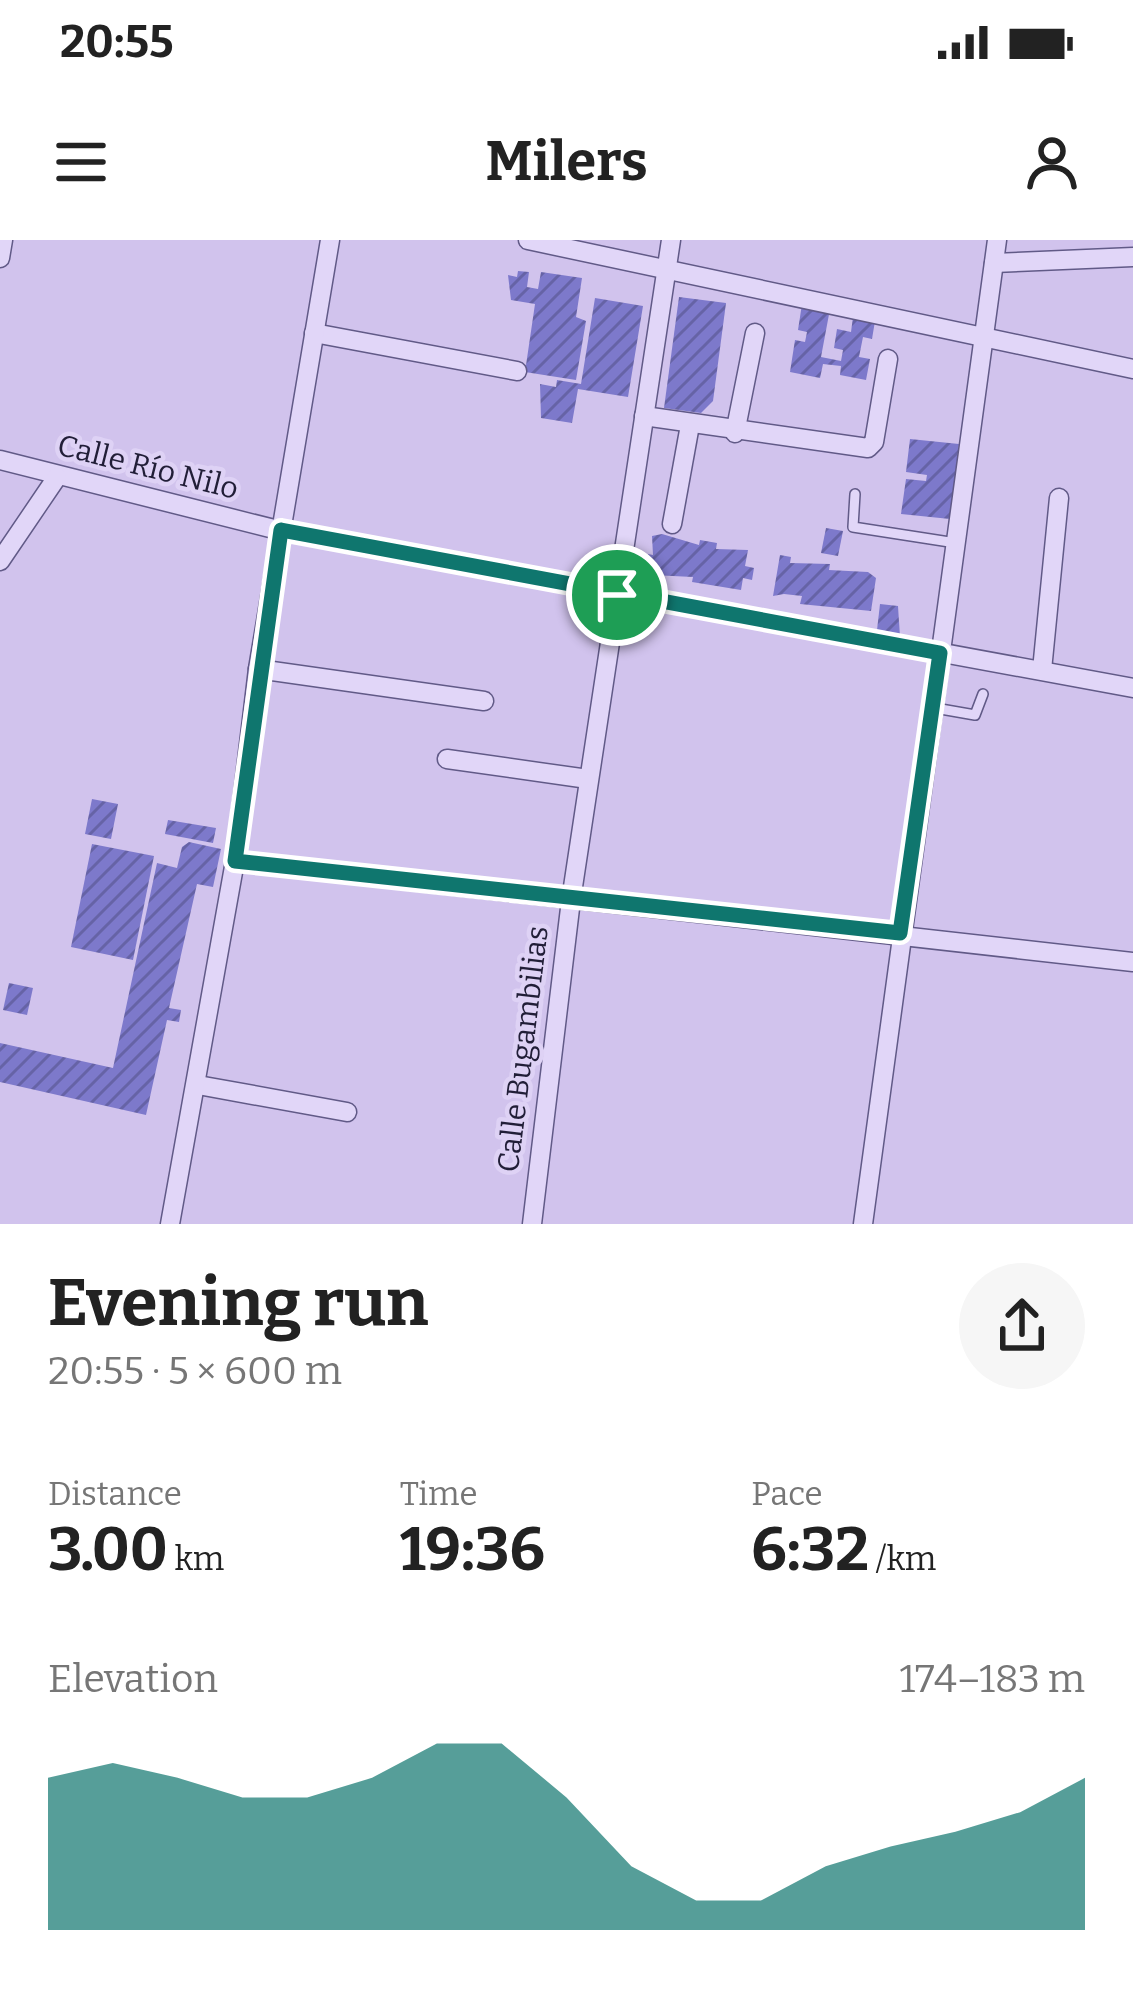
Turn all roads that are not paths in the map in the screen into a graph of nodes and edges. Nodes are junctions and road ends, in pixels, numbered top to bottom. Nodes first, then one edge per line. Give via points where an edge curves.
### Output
1 (3, 240) edge
2 (330, 240) edge
3 (528, 240) edge
4 (671, 240) edge
5 (997, 240) edge
6 (1133, 257) edge
7 (0, 258) edge
8 (994, 262) junction
9 (666, 271) junction
10 (314, 333) junction
11 (755, 333) dead end
12 (984, 338) junction
13 (888, 359) dead end
14 (1133, 370) edge
15 (517, 371) dead end
16 (644, 416) junction
17 (689, 425) junction
18 (736, 433) junction
19 (0, 460) edge
20 (57, 477) junction
21 (855, 494) dead end
22 (1059, 498) dead end
23 (672, 524) dead end
24 (281, 530) junction
25 (956, 543) junction
26 (0, 561) edge
27 (617, 595) junction
28 (940, 653) junction
29 (258, 669) junction
30 (1042, 670) junction
31 (1133, 688) edge
32 (982, 694) dead end
33 (484, 701) dead end
34 (934, 708) junction
35 (447, 760) dead end
36 (588, 778) junction
37 (235, 861) junction
38 (571, 900) junction
39 (900, 933) junction
40 (1133, 962) edge
41 (198, 1085) junction
42 (347, 1112) dead end
43 (170, 1224) edge
44 (532, 1224) edge
45 (863, 1224) edge

1 - 7 street
2 - 10 street
3 - 9 street
4 - 9 street, Calle Bugambilias
5 - 8 street
6 - 8 street
8 - 12 street
9 - 12 street
9 - 16 street, Calle Bugambilias
10 - 15 street
10 - 24 street
11 - 18 street
12 - 14 street
12 - 25 street
13 - 18 street via 868,448
16 - 17 street
16 - 27 street, Calle Bugambilias
17 - 18 street
17 - 23 street
19 - 20 street, Calle Río Nilo
20 - 24 street, Calle Río Nilo
20 - 26 street
21 - 25 lane via 853,527
22 - 30 street
24 - 27 street, Calle Río Nilo
24 - 29 street
25 - 28 street
27 - 28 street, Calle Río Nilo
27 - 36 street, Calle Bugambilias
28 - 30 street, Calle Río Nilo
28 - 34 street
29 - 33 street
29 - 37 street
30 - 31 street, Calle Río Nilo
32 - 34 lane via 975,715
34 - 39 street
35 - 36 street
36 - 38 street, Calle Bugambilias
37 - 38 street
37 - 41 street
38 - 39 street
38 - 44 street, Calle Bugambilias
39 - 40 street
39 - 45 street
41 - 42 street
41 - 43 street

